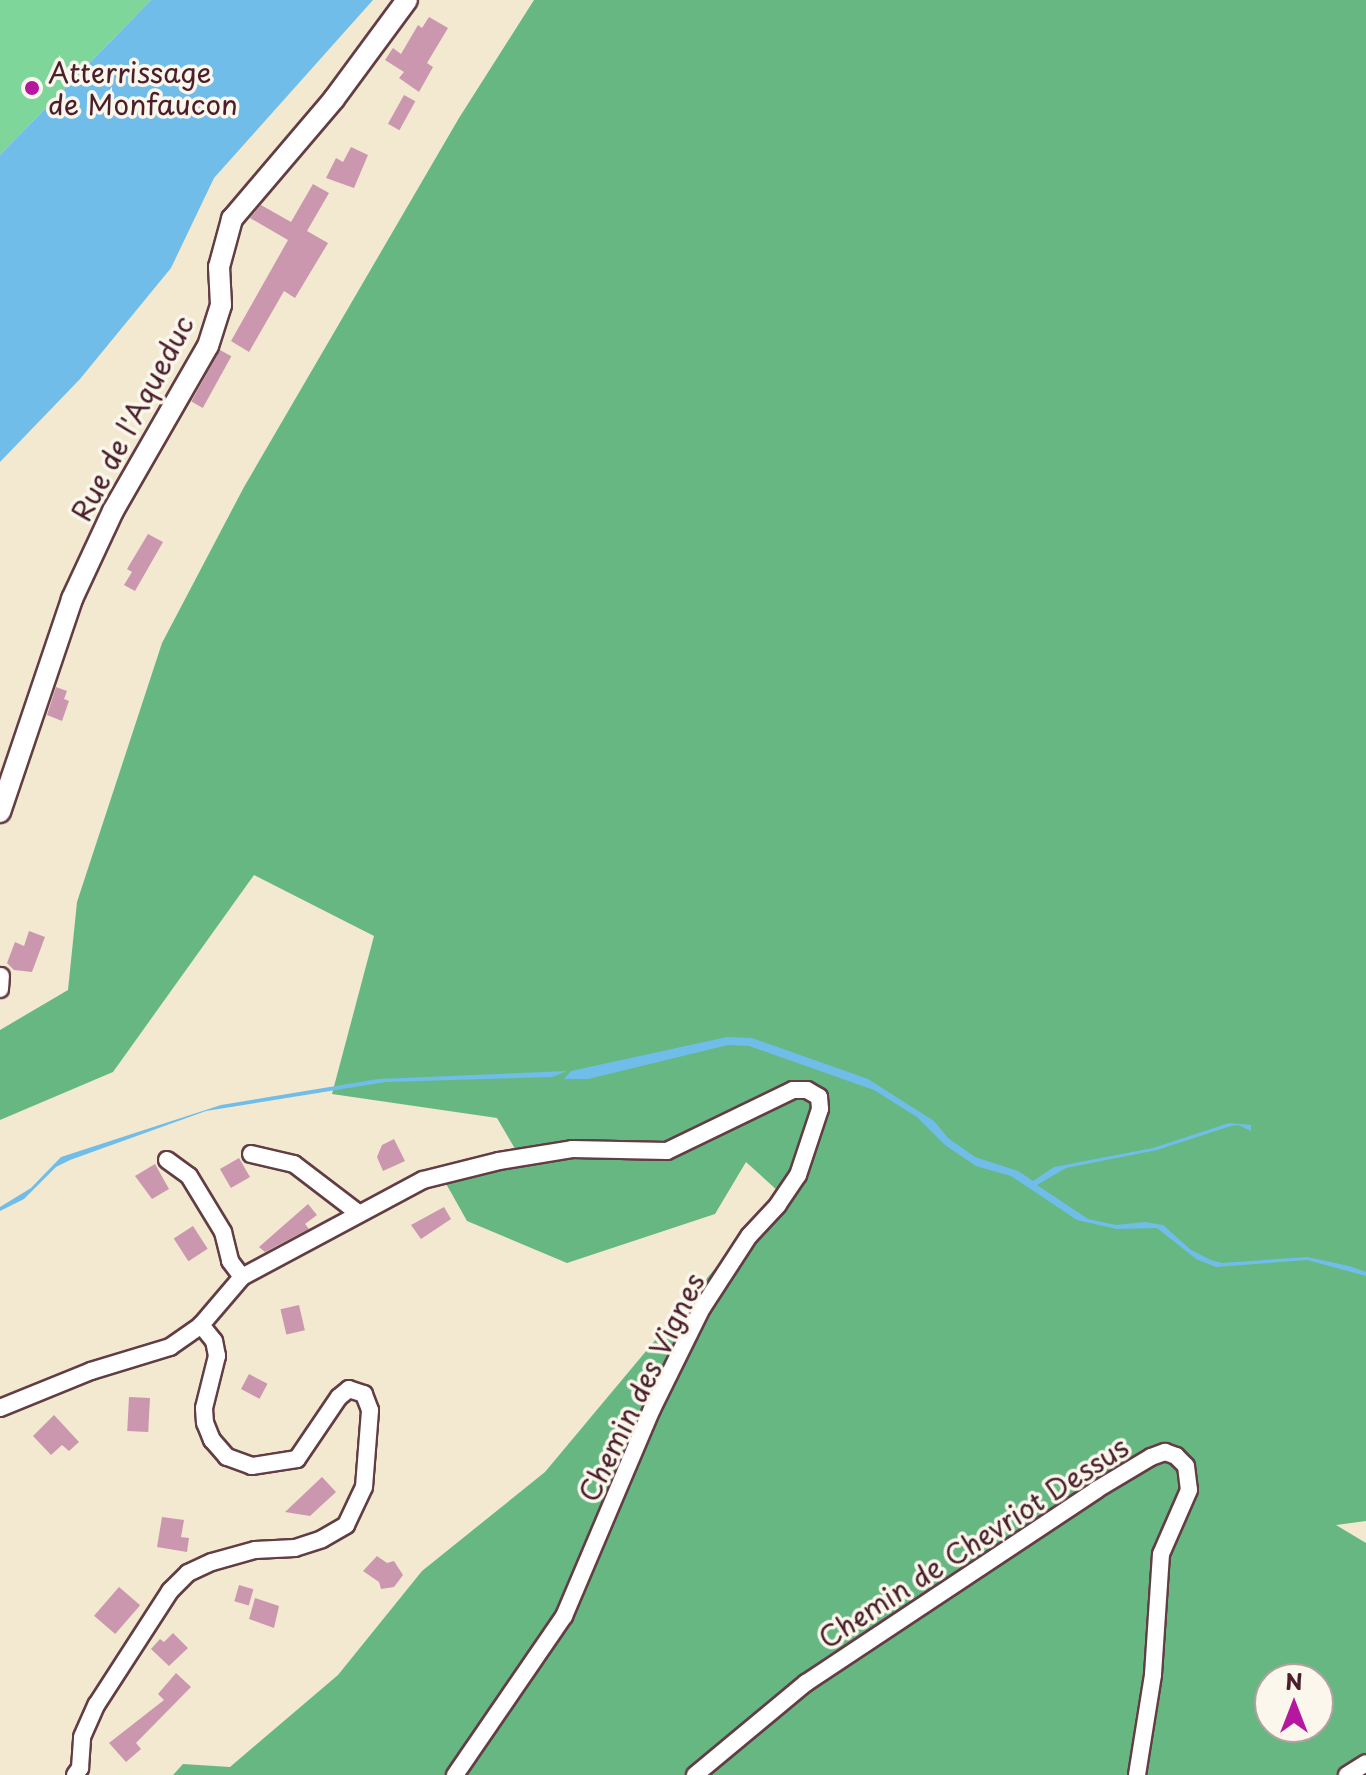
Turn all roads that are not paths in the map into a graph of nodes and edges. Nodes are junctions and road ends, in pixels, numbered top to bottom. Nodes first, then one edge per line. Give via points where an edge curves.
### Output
1 (407, 0) edge
2 (0, 812) edge
3 (251, 1154) dead end
4 (167, 1160) dead end
5 (358, 1213) junction
6 (242, 1277) junction
7 (201, 1325) junction
8 (0, 1408) edge
9 (81, 1753) junction
10 (1366, 1763) edge
11 (75, 1775) edge
12 (90, 1775) edge
13 (455, 1775) edge
14 (695, 1775) edge
15 (1137, 1775) edge
16 (1347, 1775) edge

1 - 2 street, Rue de l'Aqueduc via 334,99 232,219 219,267 221,305 208,346 113,511 72,599
3 - 5 street via 294,1164
4 - 6 street via 189,1176 223,1232 230,1261
5 - 6 street, Chemin des Vignes
5 - 13 street, Chemin des Vignes via 448,1172 572,1149 667,1151 777,1096 807,1090 819,1097 820,1109 798,1175 749,1236 702,1308 652,1409 564,1616
6 - 7 street, Chemin des Vignes
7 - 8 street, Chemin des Vignes via 170,1347 91,1371
7 - 9 street via 214,1341 217,1356 205,1423 227,1457 252,1466 297,1459 349,1389 364,1394 370,1410 364,1487 346,1525 322,1539 295,1548 255,1550 188,1573 170,1591 97,1704 82,1737
9 - 11 street
9 - 12 street
10 - 16 street
14 - 15 street, Chemin de Chevriot Dessus via 806,1683 1096,1490 1165,1452 1186,1466 1189,1490 1161,1554 1153,1675

